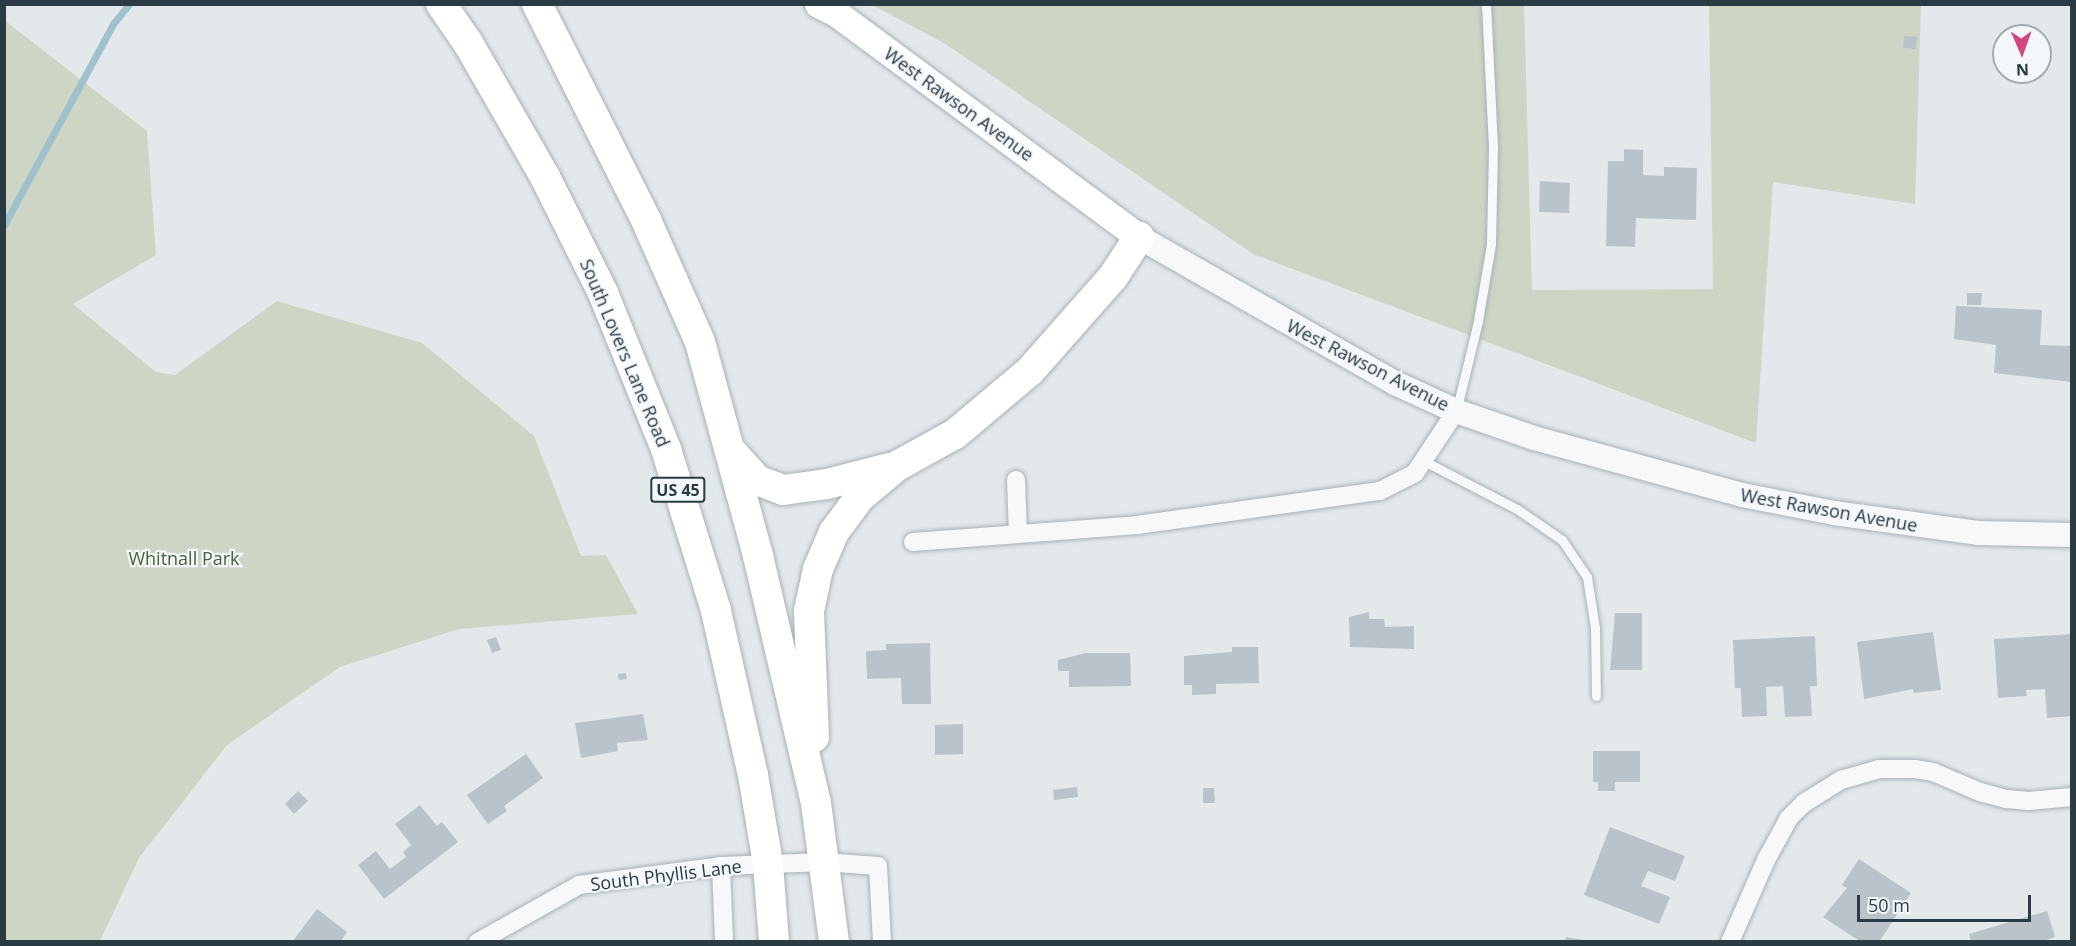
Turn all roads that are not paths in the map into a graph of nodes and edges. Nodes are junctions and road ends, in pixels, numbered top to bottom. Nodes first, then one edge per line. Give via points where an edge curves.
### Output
1 (441, 4) edge
2 (537, 4) edge
3 (818, 4) edge
4 (1486, 4) edge
5 (1139, 237) junction
6 (1456, 411) junction
7 (731, 451) junction
8 (1424, 460) junction
9 (897, 466) junction
10 (1016, 480) dead end
11 (1018, 534) junction
12 (2072, 535) edge
13 (913, 542) dead end
14 (1596, 696) dead end
15 (2072, 797) edge
16 (816, 803) junction
17 (796, 863) junction
18 (721, 866) junction
19 (478, 942) edge
20 (724, 942) edge
21 (774, 942) edge
22 (834, 942) edge
23 (882, 942) edge
24 (1730, 942) edge

1 - 17 main road, South Lovers Lane Road / US 45 via 468,42 545,177 592,272 666,449 716,611 753,775
2 - 7 main road, South Lovers Lane Road / US 45 via 646,220 700,342
3 - 5 main road, West Rawson Avenue via 836,13
4 - 6 lane via 1493,147 1491,244 1478,321
5 - 6 street, West Rawson Avenue via 1344,356
5 - 9 main road via 1113,277 1030,370 955,434
6 - 8 street
6 - 12 street, West Rawson Avenue via 1611,461 1742,495 1918,526 1978,533
7 - 9 main road via 757,480 783,490 827,484
7 - 16 main road, South Lovers Lane Road / US 45
8 - 11 street via 1403,483 1349,497 1137,525
8 - 14 lane via 1517,508 1562,540 1587,577 1595,628
9 - 16 main road via 860,497 834,532 818,569 809,611
10 - 11 street
11 - 13 street
15 - 24 street via 2007,799 1915,769 1879,769 1841,780 1804,803 1789,818
16 - 17 main road, South Lovers Lane Road / US 45
17 - 18 street, South Phyllis Lane
17 - 21 main road, South Lovers Lane Road / US 45
17 - 22 main road, South Lovers Lane Road / US 45
17 - 23 street, South Phyllis Lane via 878,866
18 - 19 street, South Phyllis Lane via 579,885
18 - 20 street

